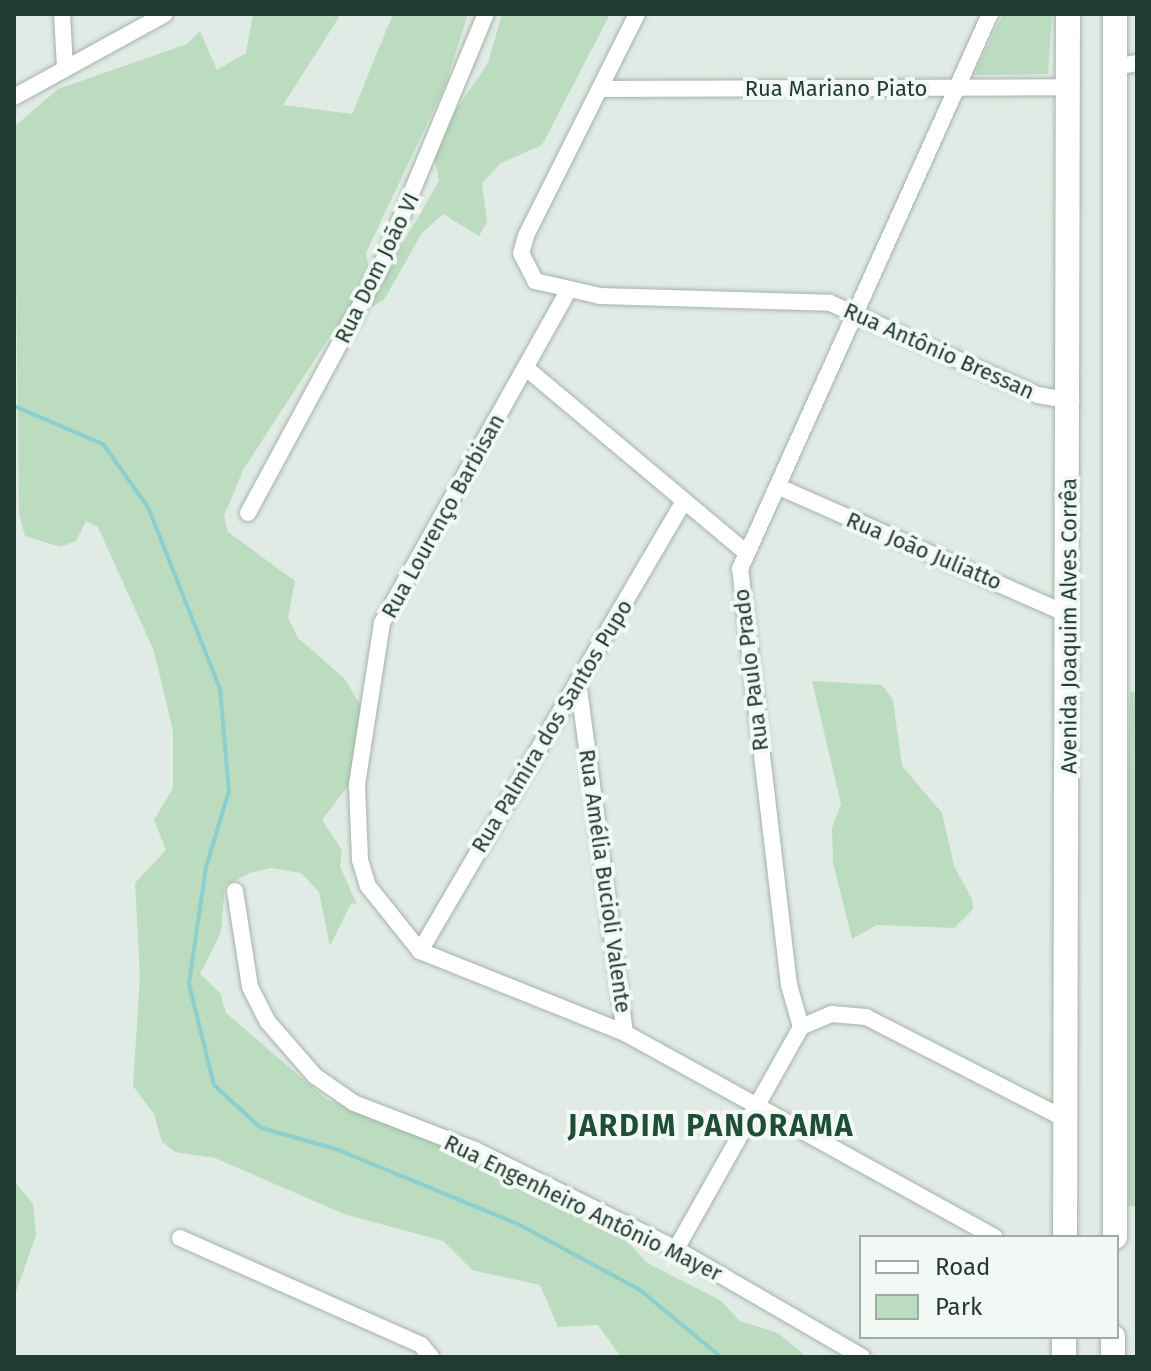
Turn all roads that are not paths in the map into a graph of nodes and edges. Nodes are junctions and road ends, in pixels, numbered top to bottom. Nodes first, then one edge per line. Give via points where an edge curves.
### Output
1 (62, 14) edge
2 (165, 14) edge
3 (486, 14) edge
4 (637, 14) edge
5 (990, 14) edge
6 (1068, 14) edge
7 (1115, 14) edge
8 (1126, 65) edge
9 (65, 68) junction
10 (1069, 87) junction
11 (604, 89) junction
12 (957, 89) junction
13 (14, 97) edge
14 (567, 293) junction
15 (856, 314) junction
16 (526, 368) junction
17 (1071, 401) junction
18 (779, 487) junction
19 (684, 501) junction
20 (248, 513) dead end
21 (745, 552) junction
22 (1069, 615) junction
23 (578, 681) junction
24 (235, 891) dead end
25 (420, 951) junction
26 (801, 1027) junction
27 (625, 1033) junction
28 (757, 1102) junction
29 (1065, 1119) junction
30 (990, 1235) edge
31 (1065, 1235) edge
32 (1115, 1235) edge
33 (180, 1238) dead end
34 (676, 1249) junction
35 (431, 1357) edge
36 (862, 1357) edge

1 - 9 street
2 - 9 street
3 - 20 street, Rua Dom João VI via 378,273
4 - 11 street
5 - 12 street, Rua Paulo Prado
6 - 10 main road, Avenida Joaquim Alves Corrêa
7 - 8 main road
8 - 32 main road
9 - 13 street
10 - 12 street, Rua Mariano Piato
10 - 17 main road, Avenida Joaquim Alves Corrêa
11 - 12 street, Rua Mariano Piato
11 - 14 street via 523,244 535,281
12 - 15 street, Rua Paulo Prado
14 - 15 street, Rua Antônio Bressan via 811,301
14 - 16 street, Rua Lourenço Barbisan
15 - 17 street, Rua Antônio Bressan via 1038,395
15 - 18 street, Rua Paulo Prado
16 - 19 street
16 - 25 street, Rua Lourenço Barbisan via 382,623 376,647 357,785 360,860 380,907
17 - 22 main road, Avenida Joaquim Alves Corrêa
18 - 21 street, Rua Paulo Prado
18 - 22 street, Rua João Juliatto
19 - 21 street
19 - 23 street, Rua Palmira dos Santos Pupo
21 - 26 street, Rua Paulo Prado via 740,598
22 - 29 main road, Avenida Joaquim Alves Corrêa
23 - 25 street, Rua Palmira dos Santos Pupo
23 - 27 street, Rua Amélia Bucioli Valente
24 - 34 street, Rua Engenheiro Antônio Mayer via 250,987 268,1022 315,1076 354,1103 475,1150
25 - 27 street, Rua Lourenço Barbisan
26 - 28 street
26 - 29 street via 832,1014 866,1017
27 - 28 street, Rua Lourenço Barbisan
28 - 30 street, Rua Lourenço Barbisan
28 - 34 street
29 - 31 main road, Avenida Joaquim Alves Corrêa
33 - 35 street via 421,1345
34 - 36 street, Rua Engenheiro Antônio Mayer

